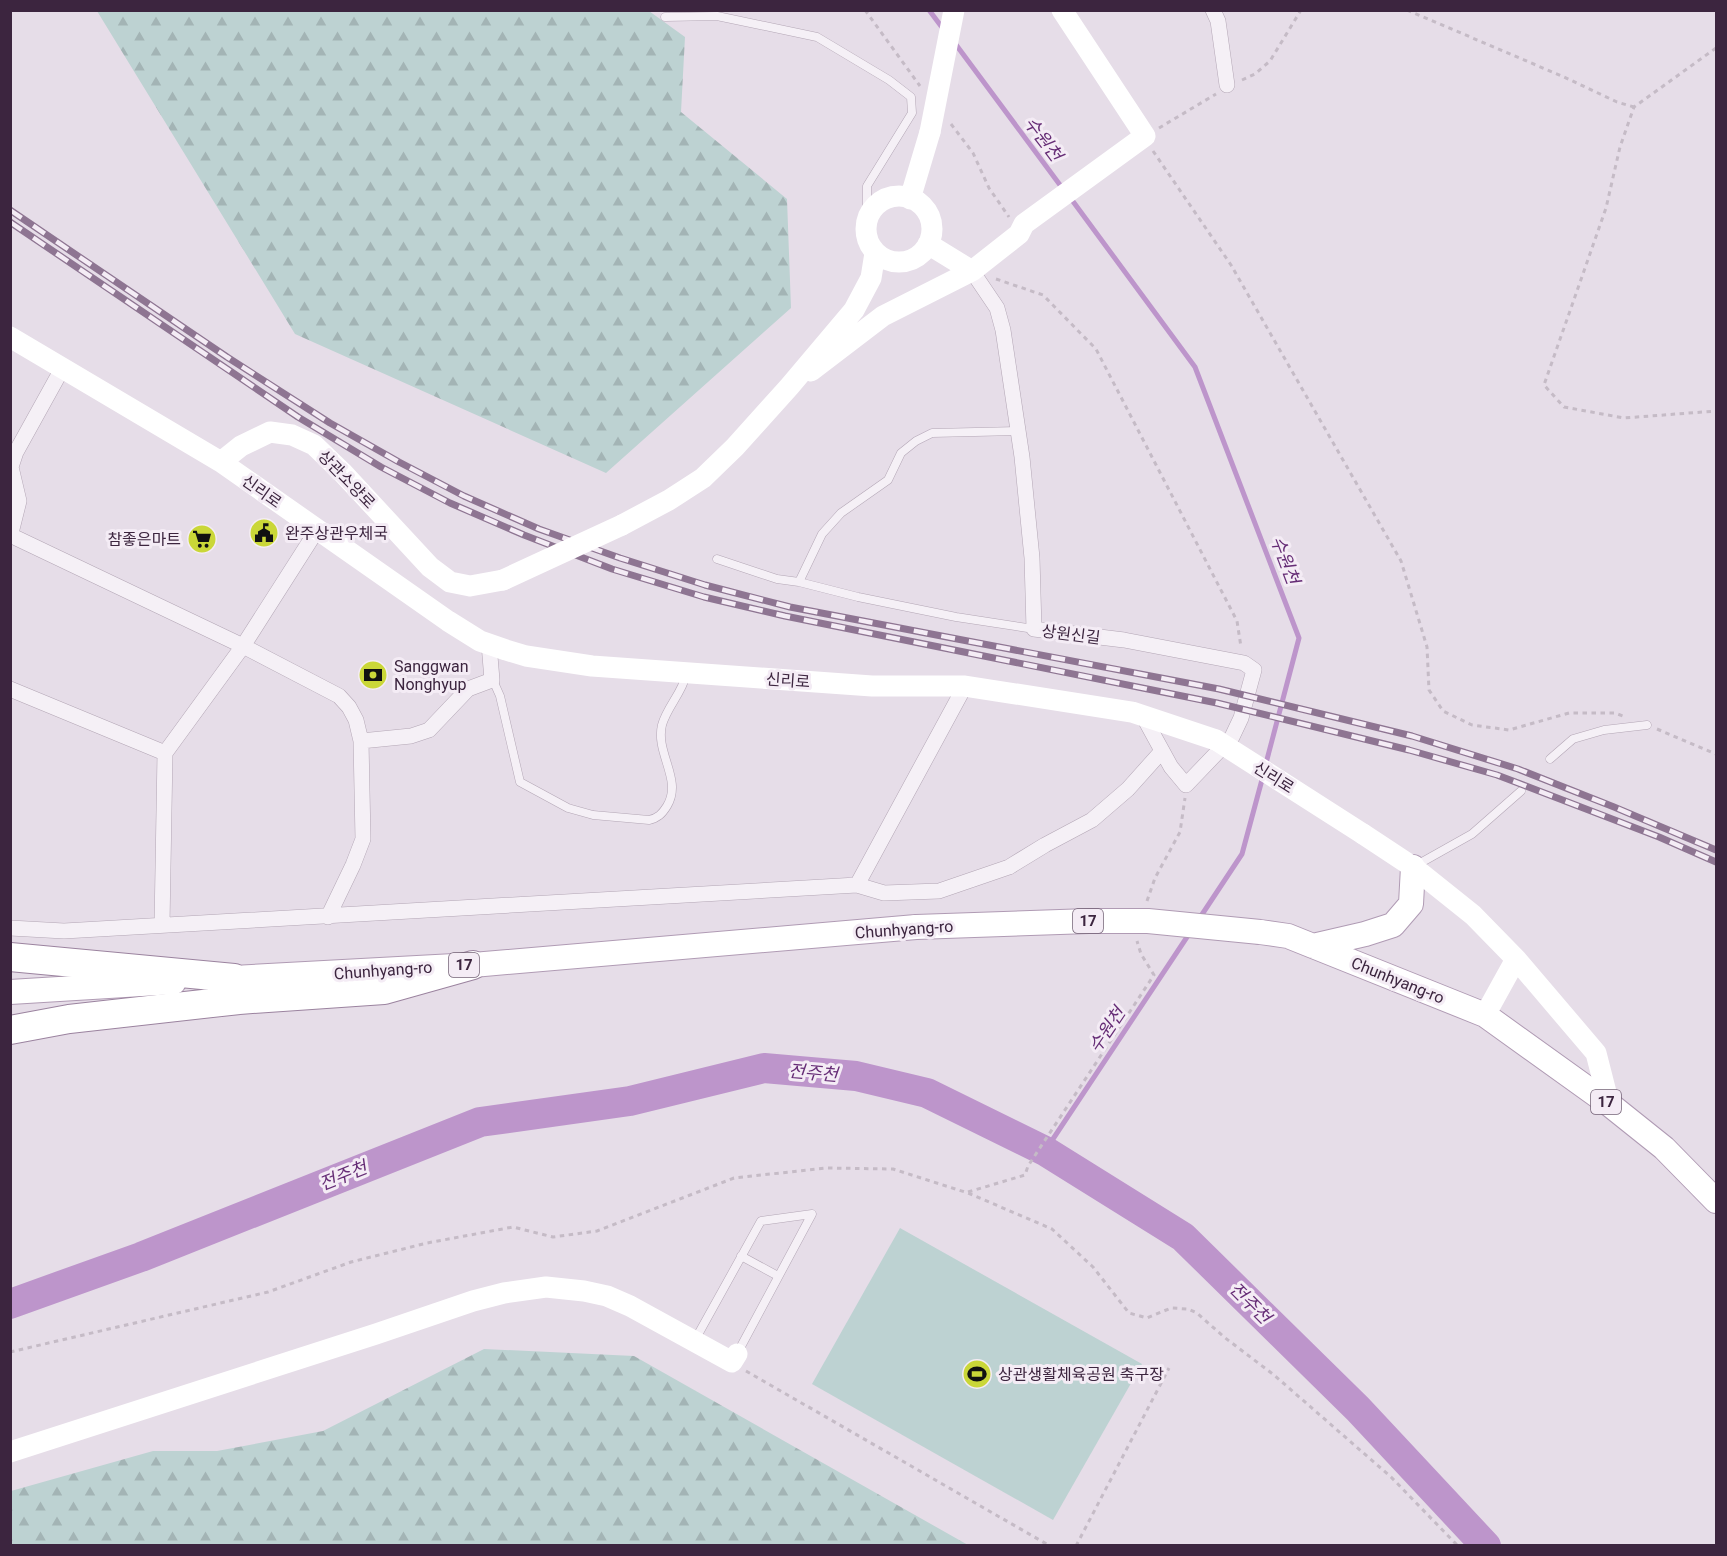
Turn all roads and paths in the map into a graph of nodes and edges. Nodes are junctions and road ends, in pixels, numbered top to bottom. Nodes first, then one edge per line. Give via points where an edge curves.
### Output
1 (954, 10) edge
2 (1062, 10) edge
3 (1213, 10) edge
4 (1407, 10) edge
5 (665, 17) dead end
6 (1716, 48) edge
7 (1227, 86) dead end
8 (1634, 107) junction
9 (1140, 139) junction
10 (910, 199) junction
11 (867, 220) junction
12 (928, 244) junction
13 (875, 253) junction
14 (972, 271) junction
15 (10, 337) edge
16 (62, 369) junction
17 (789, 387) junction
18 (1716, 411) edge
19 (1018, 431) junction
20 (221, 462) junction
21 (317, 530) junction
22 (11, 536) edge
23 (717, 560) dead end
24 (799, 582) junction
25 (1034, 629) junction
26 (489, 644) junction
27 (243, 646) junction
28 (1244, 663) junction
29 (687, 673) junction
30 (492, 676) junction
31 (965, 686) junction
32 (10, 688) edge
33 (1143, 716) junction
34 (1647, 725) junction
35 (361, 741) junction
36 (1162, 751) junction
37 (165, 753) junction
38 (1716, 754) edge
39 (1551, 759) dead end
40 (1186, 785) junction
41 (1521, 791) dead end
42 (1413, 867) junction
43 (857, 885) junction
44 (1145, 907) dead end
45 (328, 917) junction
46 (162, 925) junction
47 (10, 928) edge
48 (1136, 936) dead end
49 (1313, 946) junction
50 (10, 957) edge
51 (1516, 959) junction
52 (473, 965) junction
53 (234, 978) junction
54 (10, 992) edge
55 (1485, 1015) junction
56 (10, 1030) edge
57 (1610, 1104) junction
58 (968, 1192) junction
59 (1716, 1201) edge
60 (741, 1256) junction
61 (778, 1276) junction
62 (694, 1341) junction
63 (10, 1352) edge
64 (734, 1358) junction
65 (1169, 1368) dead end
66 (10, 1452) edge
67 (1050, 1545) edge
68 (1076, 1545) edge
69 (1458, 1545) edge

1 - 10 main road, bridge via 930,132
2 - 9 main road
3 - 7 street
4 - 8 path
5 - 11 lane via 717,16 817,37 911,97 912,113 867,186
6 - 8 path
8 - 18 path via 1606,208 1544,385 1564,407 1624,418
9 - 14 main road via 1024,224 1019,234
9 - 34 path via 1154,152 1232,265 1401,561 1427,647 1429,690 1443,711 1472,725 1509,730 1569,713 1615,712
10 - 11 main road via 899,196 883,200
10 - 12 main road via 925,209 931,221
11 - 13 main road via 867,240
12 - 13 main road via 909,261 895,262
12 - 14 main road
13 - 17 main road via 871,278 854,310
14 - 17 main road via 883,316
14 - 19 street, 상원신길 via 998,308
14 - 28 path via 1043,294 1096,349 1237,621
15 - 16 main road, 신리로
16 - 20 main road, 신리로
16 - 22 street via 11,467 19,501
17 - 20 main road, 상관소양로, bridge via 703,478 669,500 503,580 470,586 450,582 430,567 314,445 292,435 270,432 241,446
19 - 24 lane via 932,433 916,441 901,453 888,480 841,513 822,534
19 - 25 street, 상원신길 via 1032,558
20 - 21 main road, 신리로
21 - 26 main road, 신리로 via 448,621
21 - 27 street
22 - 27 street
23 - 24 lane
24 - 25 lane via 956,617
25 - 28 street, 상원신길 via 1124,640
26 - 29 main road, 신리로 via 526,656 592,666
26 - 30 street
27 - 35 street via 339,696 356,720
27 - 37 street
28 - 40 street via 1254,670 1232,737
29 - 30 lane via 660,735 670,772 670,801 657,818 650,820 593,815 568,808 520,782
29 - 31 main road, 신리로 via 872,686
30 - 35 street via 492,680 468,689 429,730 411,736
31 - 33 main road, 신리로
31 - 43 street
32 - 37 street
33 - 36 street
33 - 42 main road, 신리로, bridge via 1216,740
34 - 38 path
34 - 39 lane via 1604,730 1573,739
35 - 45 street via 363,839
36 - 40 street
36 - 43 street via 1128,789 1092,820 1008,867 939,891 884,893
37 - 46 street
40 - 44 path via 1180,832 1155,878
41 - 42 lane via 1472,834
42 - 49 main road via 1411,904 1393,925
42 - 51 main road, 신리로 via 1473,915
43 - 45 street
45 - 46 street
46 - 47 street via 64,931
48 - 58 path via 1141,954 1154,975 1025,1175
49 - 52 main road, Chunhyang-ro / 17, bridge via 1288,936 1260,932 1148,921 1089,921 916,927
49 - 55 main road, Chunhyang-ro / 17
50 - 53 highway
51 - 55 main road
51 - 57 main road, 신리로 via 1596,1053
52 - 53 main road, Chunhyang-ro / 17
52 - 56 highway via 384,990 239,1000 69,1019
53 - 54 main road, Chunhyang-ro / 17
55 - 57 main road, Chunhyang-ro / 17
57 - 59 main road, Chunhyang-ro / 17 via 1664,1148
58 - 63 path via 893,1169 826,1168 734,1178 597,1231 553,1237 513,1227 427,1243 351,1262 268,1292
58 - 69 path via 1052,1229 1093,1267 1130,1313 1147,1318 1171,1308 1197,1313 1391,1477
60 - 61 lane
60 - 61 lane via 761,1221 812,1214
60 - 62 lane
61 - 64 lane
62 - 64 main road
62 - 66 main road via 630,1306 584,1290 546,1287 504,1293
64 - 67 path
65 - 68 path

